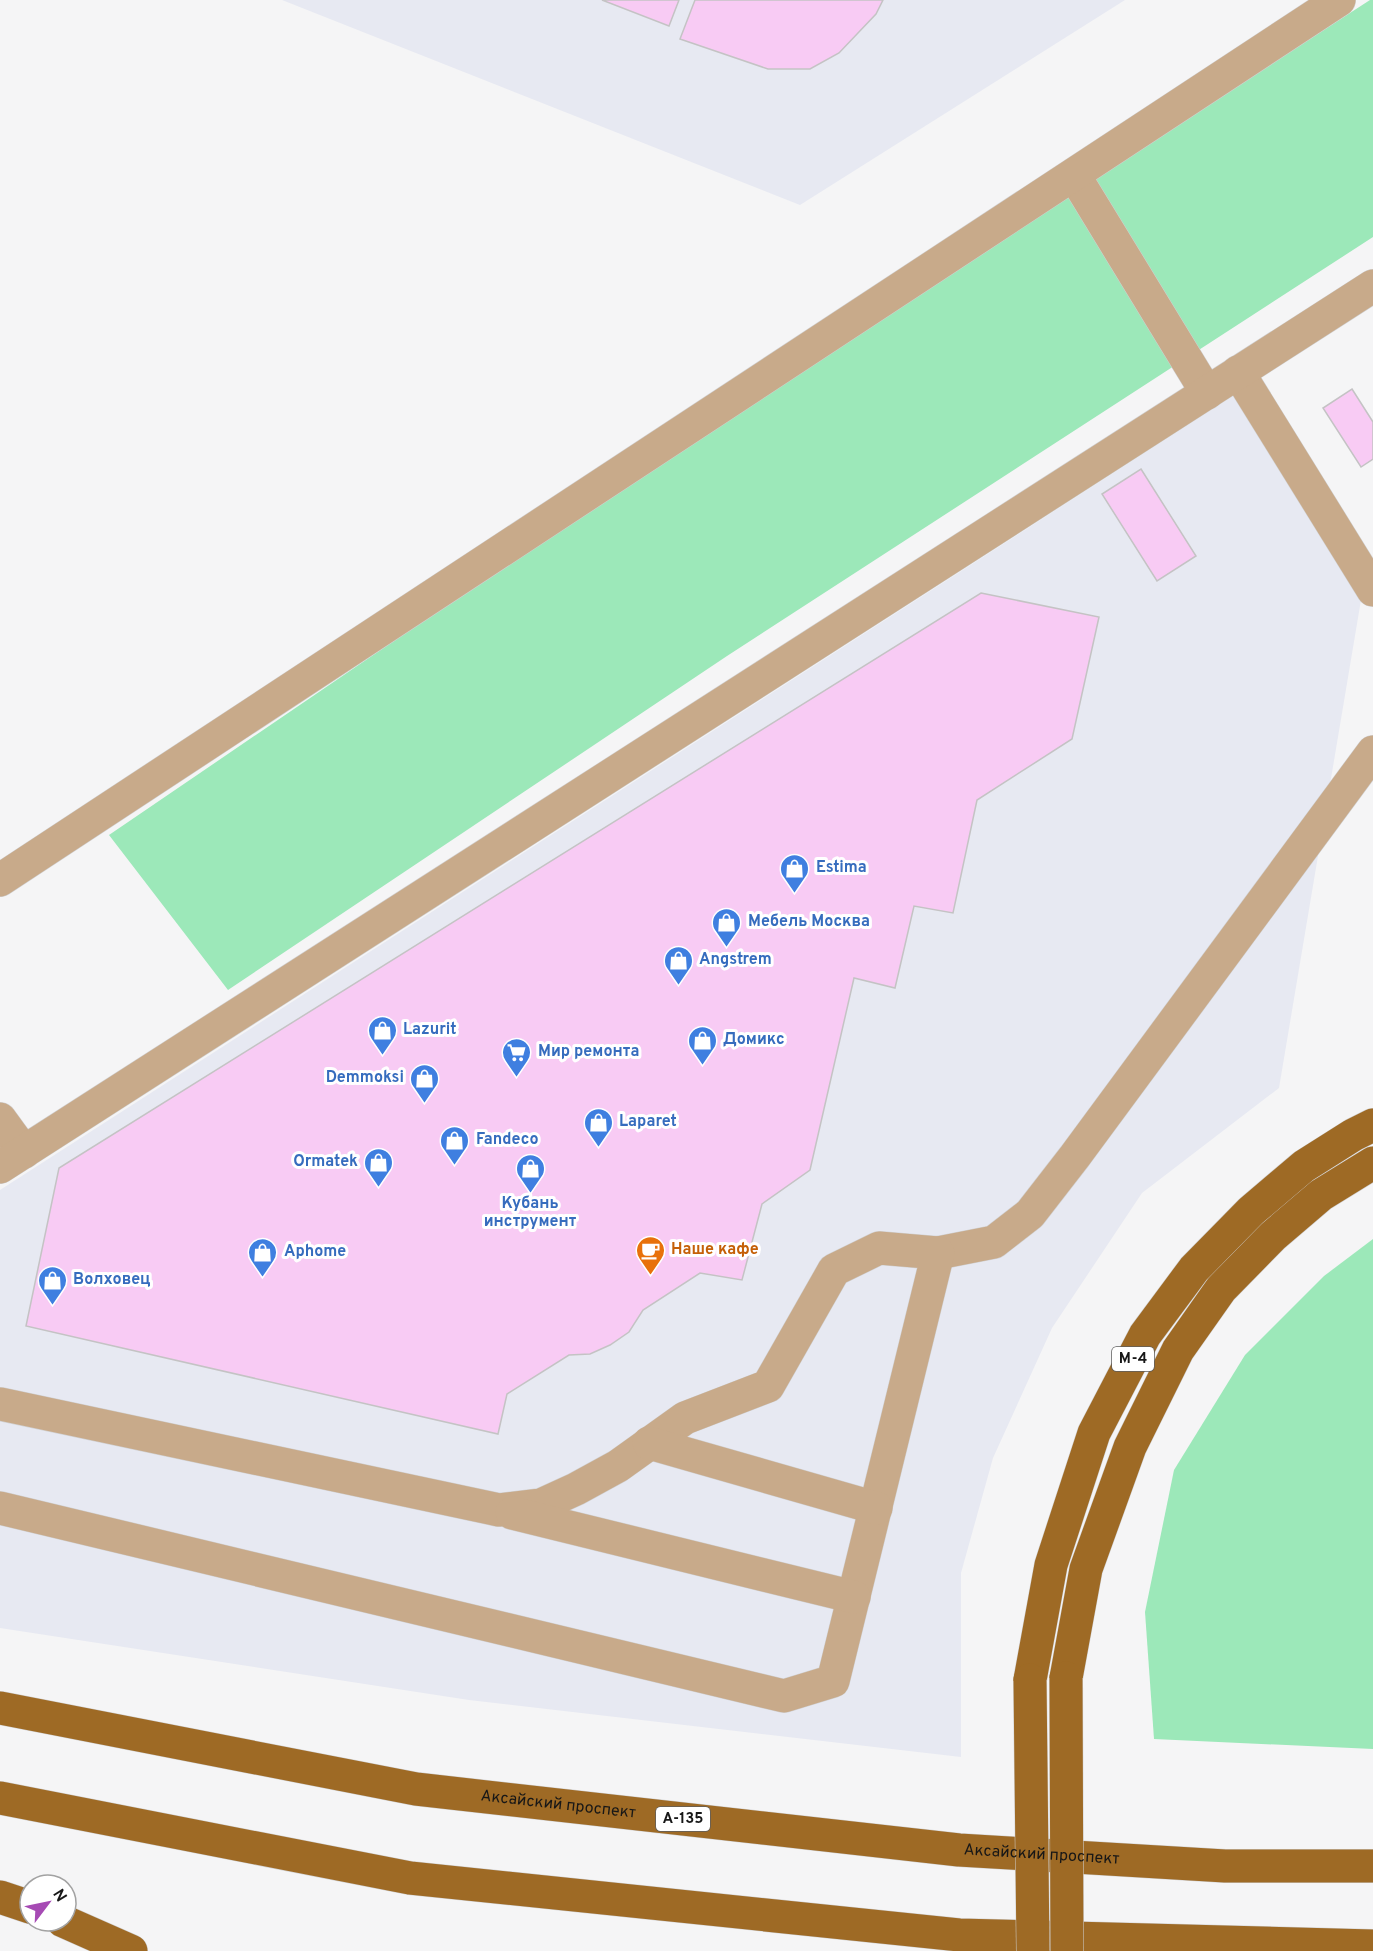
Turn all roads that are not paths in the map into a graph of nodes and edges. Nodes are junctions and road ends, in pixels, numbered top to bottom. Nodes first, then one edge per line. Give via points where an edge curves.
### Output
1 (1339, 0) edge
2 (1074, 175) junction
3 (1373, 286) edge
4 (1238, 372) junction
5 (1207, 393) junction
6 (1373, 590) edge
7 (1373, 752) edge
8 (0, 880) edge
9 (0, 1119) edge
10 (1373, 1125) edge
11 (12, 1160) edge
12 (1373, 1163) edge
13 (938, 1253) junction
14 (0, 1404) edge
15 (650, 1443) junction
16 (0, 1508) edge
17 (876, 1508) junction
18 (499, 1510) junction
19 (854, 1597) junction
20 (0, 1708) edge
21 (0, 1798) edge
22 (1373, 1866) edge
23 (0, 1897) edge
24 (18, 1903) edge
25 (78, 1928) edge
26 (1373, 1946) edge
27 (131, 1951) edge
28 (1032, 1951) edge
29 (1067, 1951) edge

1 - 2 street
2 - 5 street
2 - 8 street
3 - 4 street
4 - 5 street
4 - 6 street
5 - 11 street
7 - 13 street via 1030,1214 994,1242
9 - 11 street
10 - 28 main road, М-4, bridge via 1304,1166 1251,1211 1194,1269 1145,1335 1094,1432 1051,1565 1030,1680
12 - 29 main road, bridge via 1321,1195 1273,1236 1221,1289 1178,1350 1130,1447 1086,1569 1066,1678
13 - 15 street via 879,1248 834,1270 768,1386 685,1418
13 - 17 street
14 - 18 street
15 - 17 street
15 - 18 street via 618,1466 541,1505
16 - 19 street via 784,1696 833,1681
17 - 19 street
18 - 19 street
20 - 22 main road, Аксайский проспект / А-135 via 416,1789 959,1850 1225,1866
21 - 26 main road via 410,1878 959,1935
23 - 24 main road
25 - 27 main road

